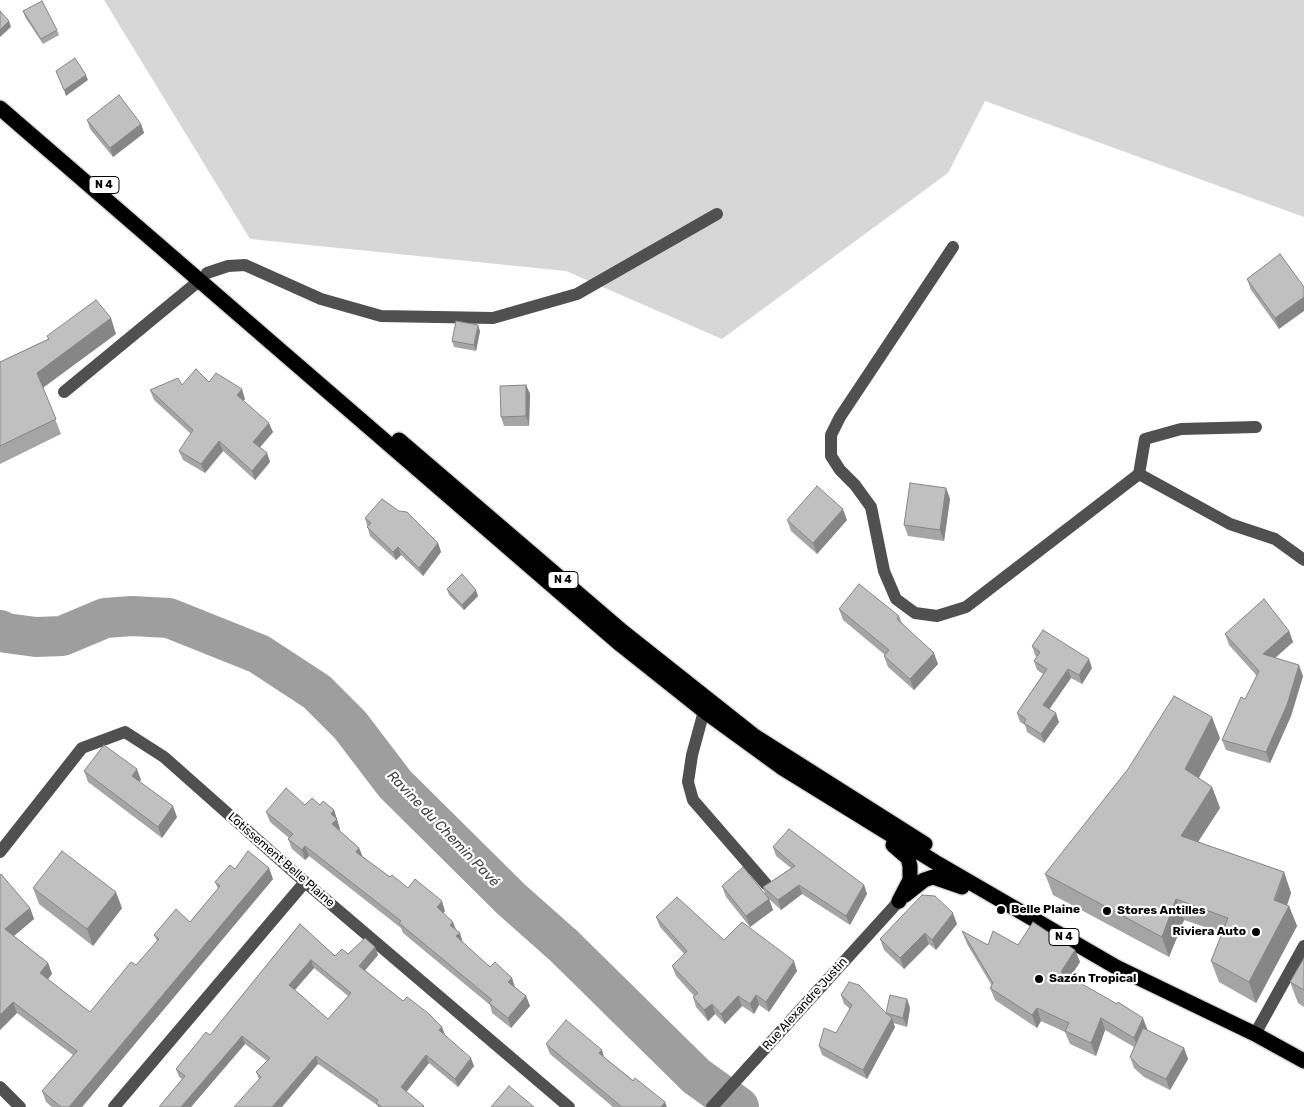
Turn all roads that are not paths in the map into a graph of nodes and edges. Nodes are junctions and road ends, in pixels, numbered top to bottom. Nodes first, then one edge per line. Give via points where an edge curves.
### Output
1 (0, 96) edge
2 (0, 108) edge
3 (717, 214) dead end
4 (952, 248) dead end
5 (204, 276) junction
6 (64, 392) dead end
7 (1256, 427) dead end
8 (1138, 474) junction
9 (1304, 560) edge
10 (704, 711) junction
11 (833, 799) junction
12 (0, 852) edge
13 (305, 882) junction
14 (766, 884) edge
15 (996, 898) junction
16 (899, 901) junction
17 (1304, 946) edge
18 (1196, 1007) junction
19 (1255, 1034) junction
20 (1304, 1061) edge
21 (0, 1088) edge
22 (20, 1107) edge
23 (114, 1107) edge
24 (569, 1107) edge
25 (712, 1107) edge

1 - 5 highway, N 4
2 - 5 highway, N 4
3 - 5 street via 577,294 493,318 381,316 321,299 245,265 228,266
4 - 8 street via 831,435 831,456 871,507 884,571 896,599 915,613 937,616 966,607
5 - 6 street
5 - 10 highway, N 4 via 621,645
5 - 18 highway, N 4 via 623,632 753,735 942,854
7 - 8 street via 1180,429 1145,439
8 - 9 street via 1230,524 1275,539
10 - 11 highway, N 4 via 781,767
10 - 14 street via 688,782 693,800
11 - 15 highway, N 4
11 - 16 highway via 838,809 901,850 908,858 910,880
12 - 13 street, Lotissement Belle Plaine via 82,748 125,732 164,757
13 - 23 street
13 - 24 street, Lotissement Belle Plaine
15 - 16 highway via 983,899 960,886 933,877 924,880
15 - 18 highway, N 4 via 1116,967
16 - 25 street, Rue Alexandre Justin
17 - 19 street
18 - 19 highway, N 4
19 - 20 highway, N 4
21 - 22 street

